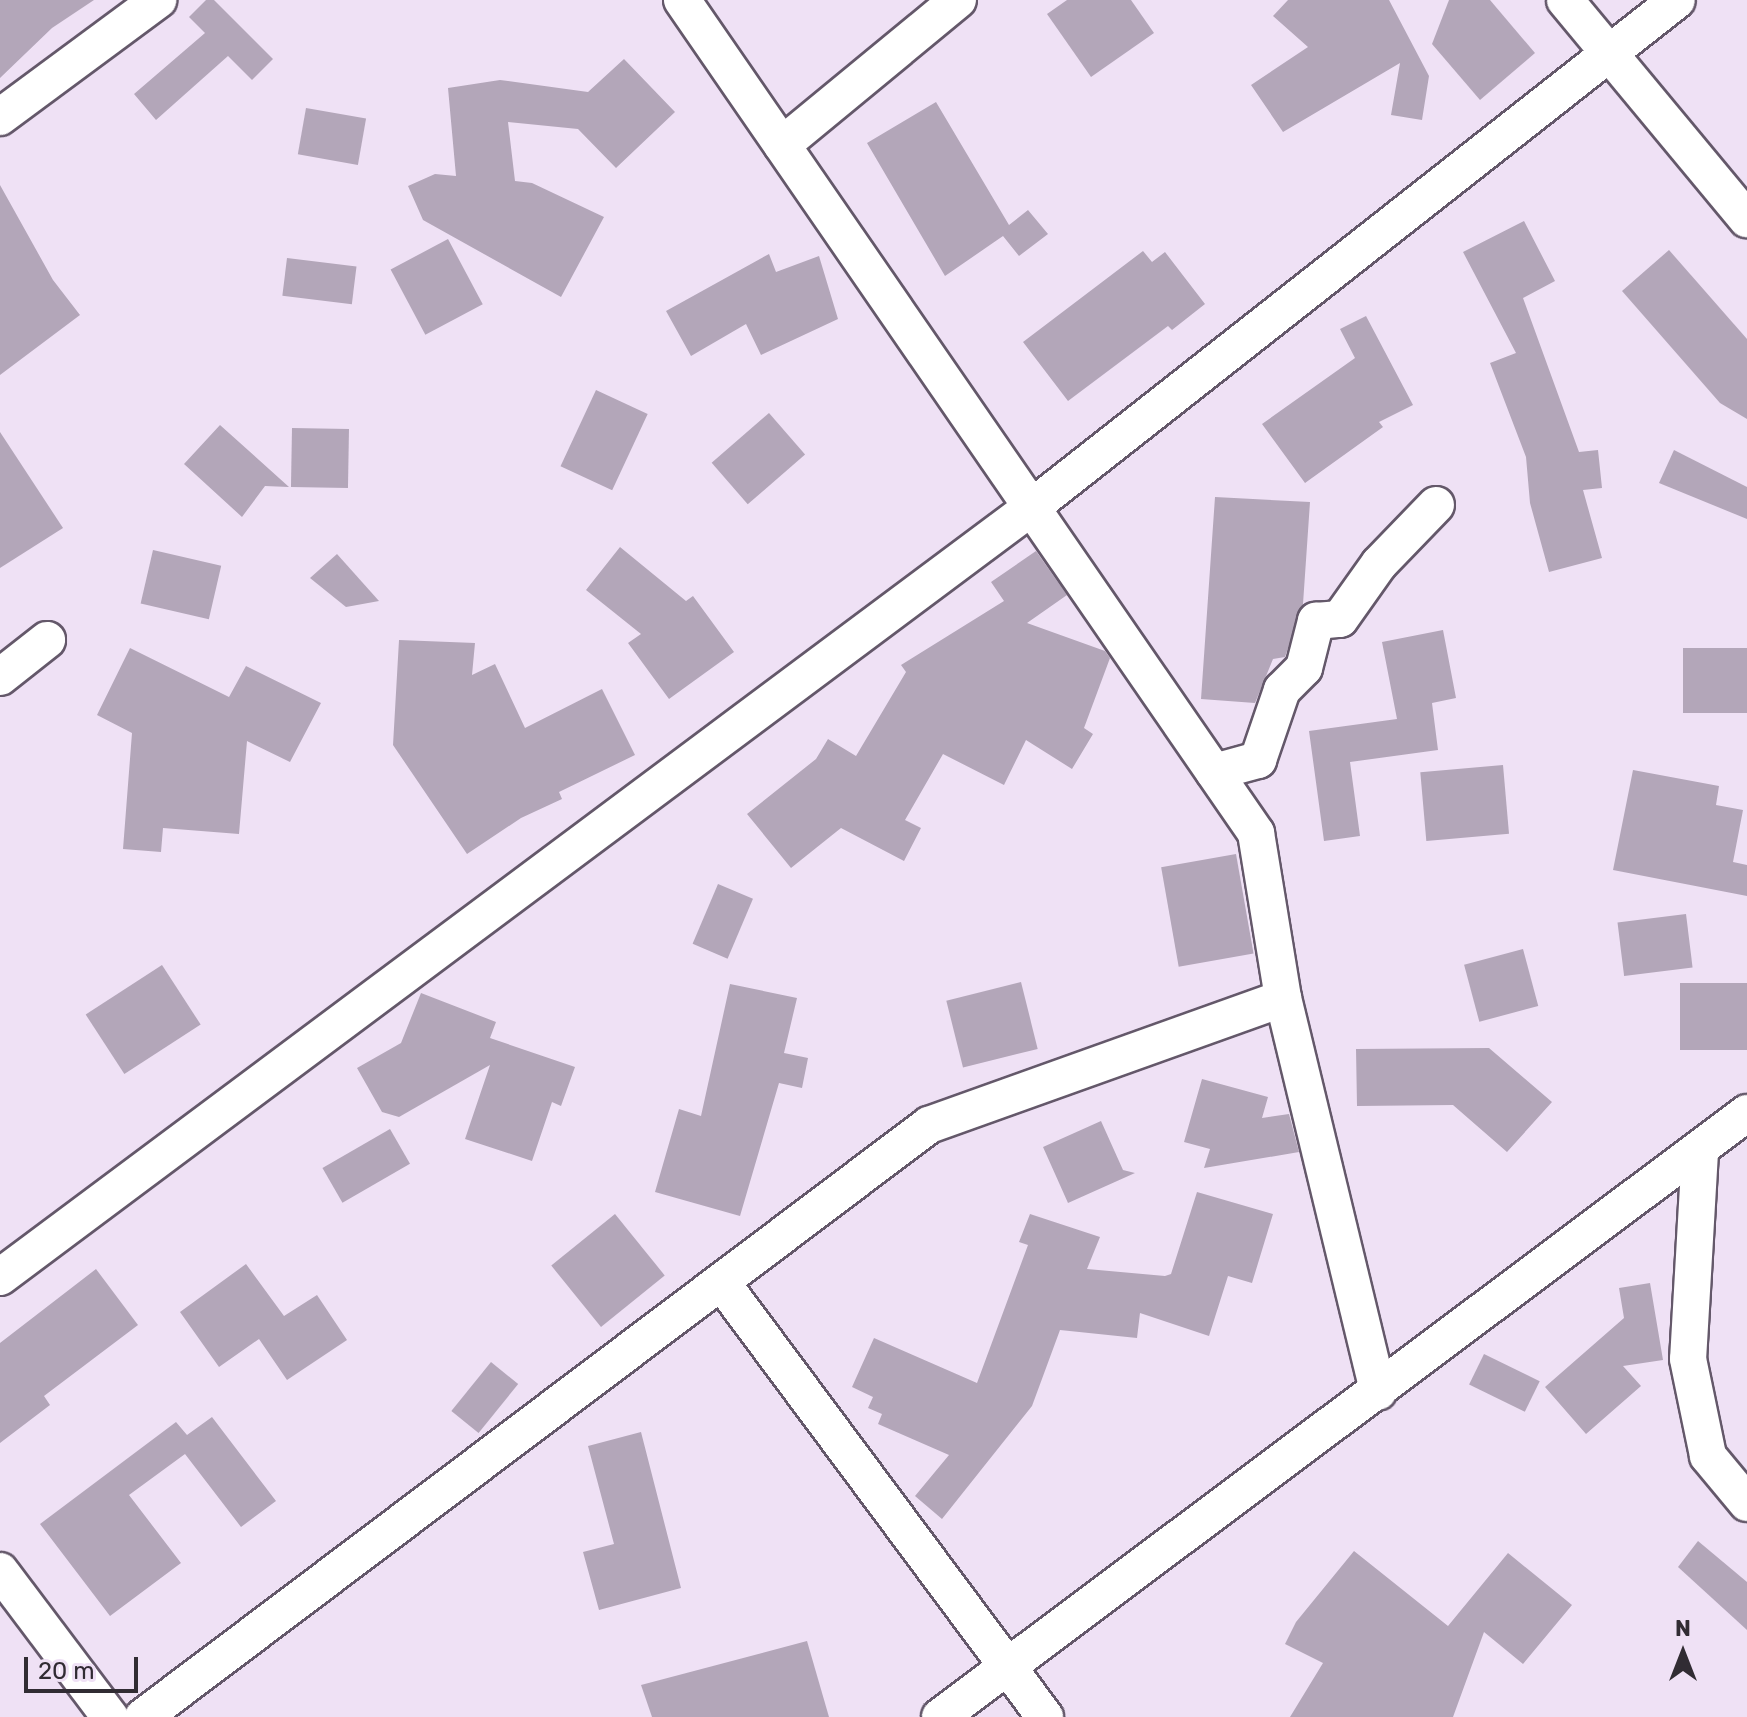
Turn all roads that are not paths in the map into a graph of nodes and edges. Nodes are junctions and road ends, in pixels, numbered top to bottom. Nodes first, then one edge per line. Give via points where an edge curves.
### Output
1 (158, 0) edge
2 (682, 0) edge
3 (958, 0) edge
4 (1565, 0) edge
5 (1677, 0) edge
6 (1612, 55) junction
7 (0, 117) edge
8 (782, 145) junction
9 (1747, 219) edge
10 (1436, 505) dead end
11 (1032, 507) junction
12 (47, 640) dead end
13 (0, 677) edge
14 (1214, 772) junction
15 (1283, 998) junction
16 (1747, 1113) edge
17 (1700, 1152) junction
18 (0, 1277) edge
19 (722, 1283) junction
20 (1378, 1392) junction
21 (1747, 1503) edge
22 (0, 1571) edge
23 (1008, 1667) junction
24 (110, 1717) edge
25 (143, 1717) edge
26 (940, 1717) edge
27 (1045, 1717) edge

1 - 7 street
2 - 8 street
3 - 8 street
4 - 6 street
5 - 6 street
6 - 9 street
6 - 11 street
8 - 11 street
10 - 14 street via 1379,564 1340,619 1316,621 1304,668 1282,690 1258,760
11 - 14 street
11 - 18 street
12 - 13 street
14 - 15 street via 1256,833
15 - 19 street via 929,1125
15 - 20 street
16 - 17 street
17 - 20 street
17 - 21 street via 1688,1359 1708,1456
19 - 23 street
19 - 25 street
20 - 23 street
22 - 24 street
23 - 26 street
23 - 27 street

